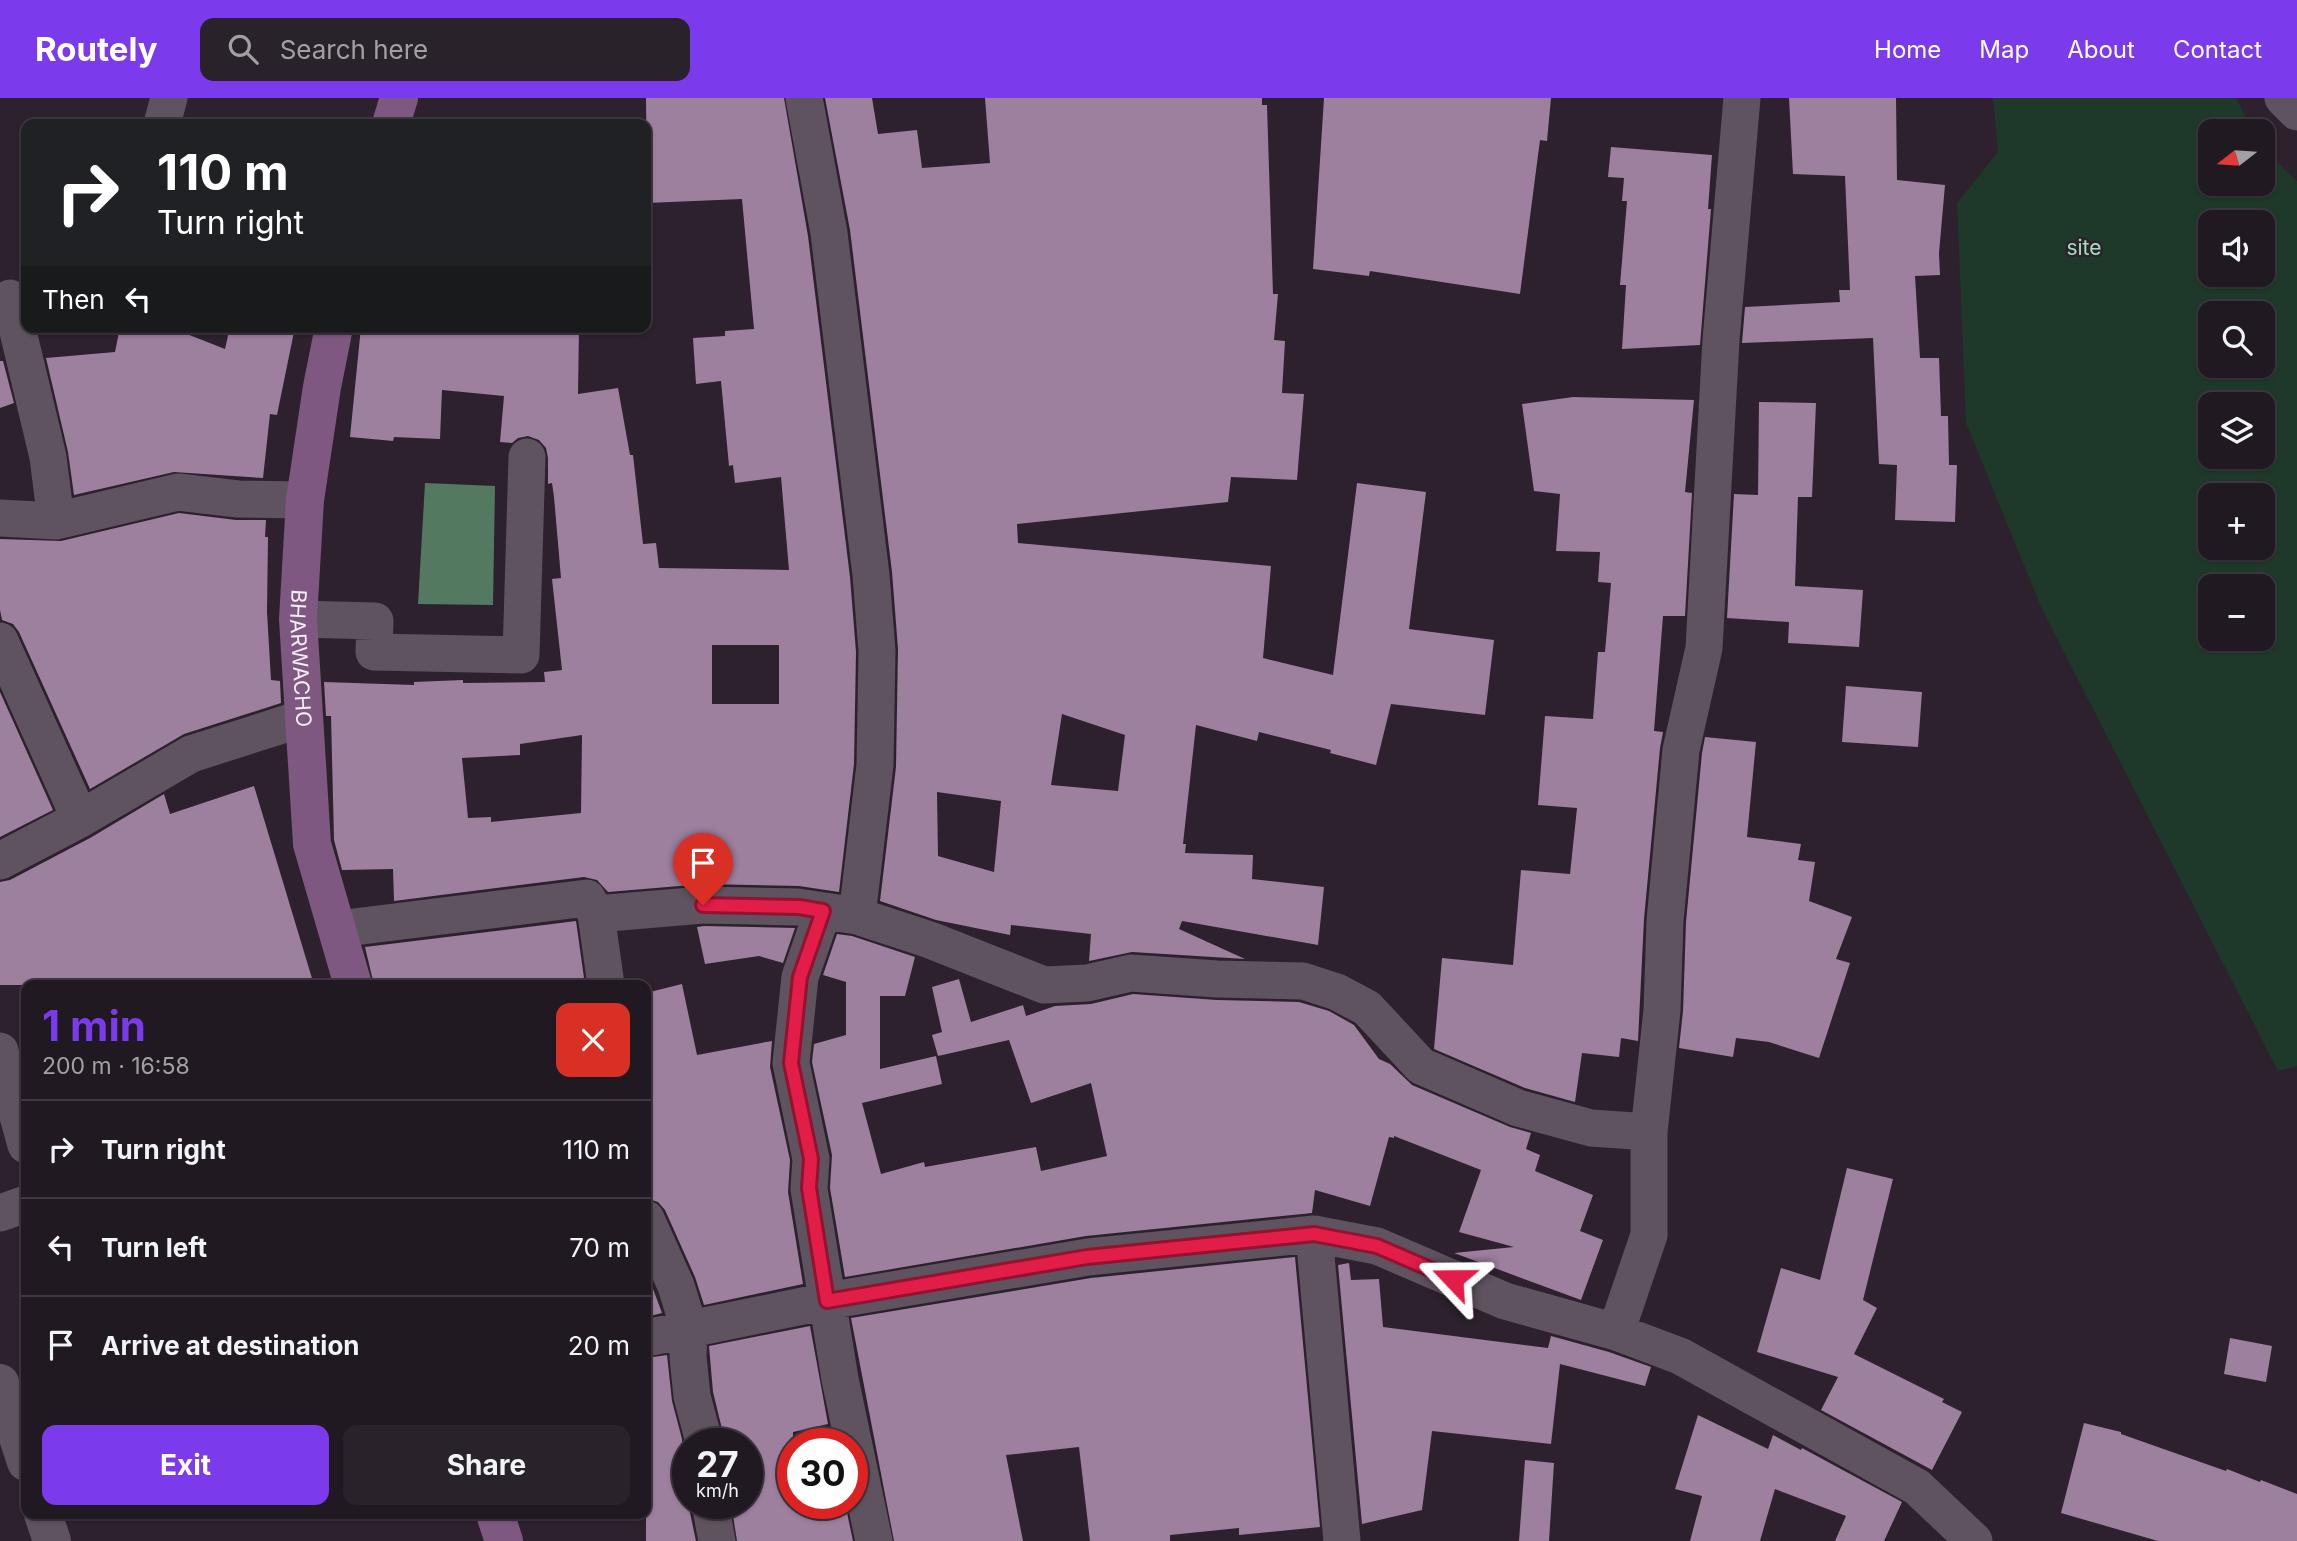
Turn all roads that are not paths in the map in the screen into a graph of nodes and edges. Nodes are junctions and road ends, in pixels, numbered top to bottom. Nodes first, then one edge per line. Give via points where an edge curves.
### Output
1 (169, 98) edge
2 (399, 98) edge
3 (804, 98) edge
4 (1742, 98) edge
5 (2283, 98) edge
6 (2297, 112) edge
7 (163, 119) edge
8 (393, 119) edge
9 (12, 298) edge
10 (333, 333) edge
11 (527, 457) dead end
12 (305, 500) junction
13 (0, 518) edge
14 (56, 521) junction
15 (298, 619) junction
16 (0, 640) edge
17 (303, 719) junction
18 (80, 819) junction
19 (0, 861) edge
20 (596, 914) junction
21 (840, 914) junction
22 (338, 929) junction
23 (352, 980) edge
24 (605, 980) edge
25 (0, 1051) edge
26 (21, 1127) edge
27 (1649, 1132) junction
28 (21, 1206) edge
29 (0, 1213) edge
30 (651, 1230) edge
31 (1314, 1234) junction
32 (827, 1301) junction
33 (690, 1328) junction
34 (1616, 1332) junction
35 (651, 1337) edge
36 (0, 1383) edge
37 (700, 1428) edge
38 (21, 1447) edge
39 (45, 1519) edge
40 (497, 1519) edge
41 (713, 1519) edge
42 (52, 1541) edge
43 (504, 1541) edge
44 (717, 1541) edge
45 (874, 1541) edge
46 (1342, 1541) edge
47 (1974, 1541) edge

1 - 7 street
2 - 8 main road
3 - 21 street via 829,233 877,651 874,765
4 - 27 street via 1721,340 1704,649 1681,750
5 - 6 street
9 - 14 street via 48,457
10 - 12 main road, BHARWACHO
11 - 15 street via 522,655 374,652 375,621
12 - 14 street via 178,492
12 - 15 main road, BHARWACHO
13 - 14 street
15 - 17 main road, BHARWACHO
16 - 18 street
17 - 18 street via 191,754
17 - 22 main road, BHARWACHO via 312,844
18 - 19 street
20 - 21 street via 703,905 799,907
20 - 22 street via 587,898
20 - 24 street
21 - 27 street via 930,940 1044,985 1087,984 1131,973 1303,981 1367,1008 1421,1066 1518,1108 1591,1128
21 - 32 street via 800,977 791,1063 811,1159 809,1188
22 - 23 main road, BHARWACHO
25 - 26 street
27 - 34 street via 1649,1235
28 - 29 street
30 - 33 street
31 - 32 street via 1087,1257
31 - 34 street via 1377,1246 1505,1301
31 - 46 street
32 - 33 street
32 - 45 street
33 - 35 street
33 - 37 street via 692,1396
34 - 47 street via 1680,1356 1917,1487
36 - 38 street
39 - 42 street
40 - 43 main road
41 - 44 street

